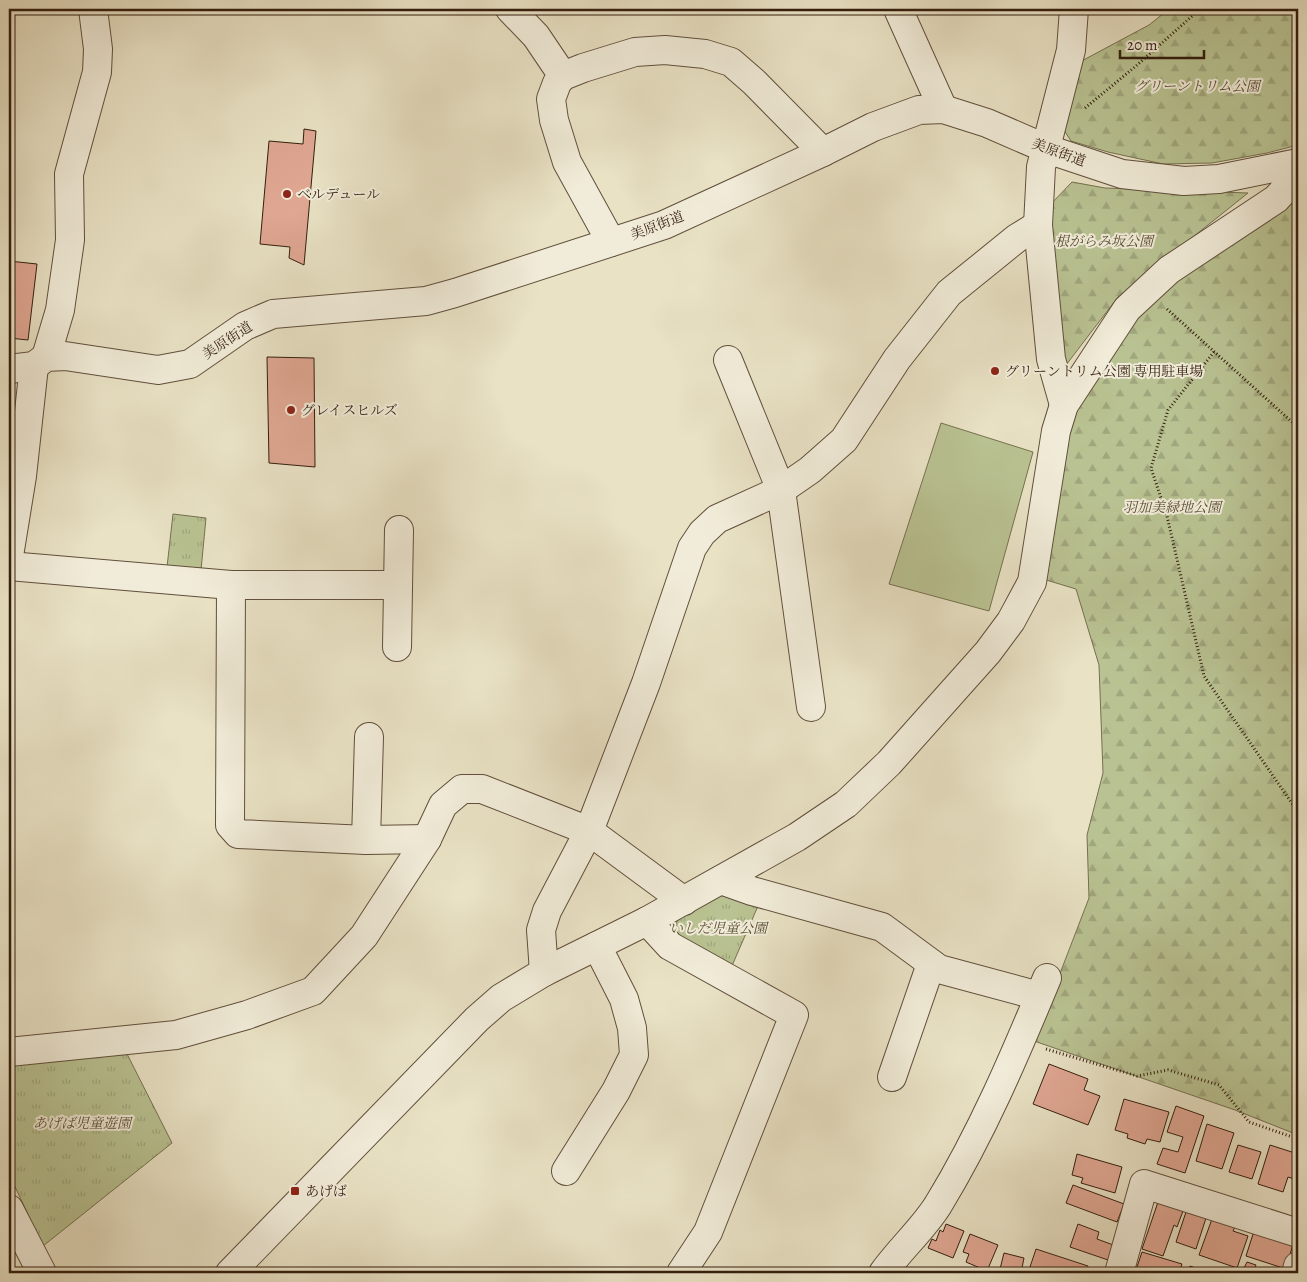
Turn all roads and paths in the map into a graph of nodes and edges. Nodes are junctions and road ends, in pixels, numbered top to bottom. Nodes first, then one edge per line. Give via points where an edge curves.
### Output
1 (93, 9) edge
2 (510, 9) edge
3 (898, 9) edge
4 (1074, 9) edge
5 (1200, 9) edge
6 (563, 76) junction
7 (943, 109) junction
8 (1055, 111) junction
9 (1046, 150) junction
10 (823, 152) junction
11 (1298, 163) edge
12 (1298, 175) edge
13 (1038, 224) junction
14 (612, 242) junction
15 (1146, 290) junction
16 (1214, 352) junction
17 (728, 360) dead end
18 (30, 364) edge
19 (1064, 405) junction
20 (1298, 431) edge
21 (781, 490) junction
22 (399, 530) dead end
23 (9, 556) edge
24 (9, 566) edge
25 (231, 585) junction
26 (398, 585) junction
27 (397, 648) dead end
28 (811, 707) dead end
29 (369, 737) dead end
30 (1298, 812) edge
31 (589, 831) junction
32 (427, 839) junction
33 (366, 840) junction
34 (721, 880) junction
35 (684, 901) junction
36 (647, 921) junction
37 (597, 946) junction
38 (930, 964) junction
39 (544, 972) junction
40 (1021, 1042) junction
41 (9, 1052) edge
42 (892, 1077) dead end
43 (1298, 1139) edge
44 (566, 1172) dead end
45 (9, 1209) edge
46 (1298, 1233) edge
47 (1298, 1266) edge
48 (42, 1273) edge
49 (230, 1273) edge
50 (680, 1273) edge
51 (883, 1273) edge
52 (1119, 1273) edge
53 (1296, 1273) edge

1 - 18 street via 97,72 69,174 70,240 60,310
2 - 6 street via 536,36
3 - 7 street
4 - 8 street via 1071,50
5 - 8 path via 1080,111 1072,115
6 - 10 street via 635,52 665,50 705,54 731,62
6 - 14 street via 551,99 554,120 567,162
7 - 9 street, 美原街道 via 987,123
7 - 10 street, 美原街道 via 920,110 894,118
8 - 9 street
9 - 11 street, 美原街道 via 1122,174 1184,182 1220,179
9 - 13 street via 1041,167
10 - 14 street, 美原街道 via 664,225
12 - 15 street via 1276,199 1169,270
13 - 19 street via 1052,359
13 - 21 street via 949,293 897,359 844,440
14 - 18 street, 美原街道 via 426,302 273,314 245,326 190,364 158,370 65,356
15 - 16 path
15 - 19 street via 1127,309
16 - 20 path
16 - 30 path via 1168,410 1151,468 1167,516 1204,676
17 - 21 street
18 - 23 street via 22,476
19 - 34 street via 1056,431 1032,582 988,652 889,763 846,804 797,837
21 - 28 street
21 - 31 street via 717,519 692,548 646,683
22 - 26 street
24 - 25 street
25 - 26 street
25 - 33 street via 230,825 238,834
26 - 27 street
29 - 33 street
31 - 32 street via 482,789 462,789 443,805
31 - 35 street
31 - 39 street via 547,911 541,930
32 - 33 street
32 - 41 street via 364,936 313,991 176,1035
34 - 35 street
34 - 38 street via 752,892 882,927
35 - 36 street
36 - 37 street
36 - 50 street via 670,946 794,1015 708,1232
37 - 39 street
37 - 44 street via 624,999 632,1028 634,1056
38 - 40 street via 939,969 1043,987
38 - 42 street
39 - 49 street via 501,998 477,1019
40 - 43 path via 1137,1076 1168,1070 1219,1085 1249,1122
40 - 51 street via 970,1148 937,1207
45 - 48 street
46 - 52 street via 1144,1184
47 - 53 street

